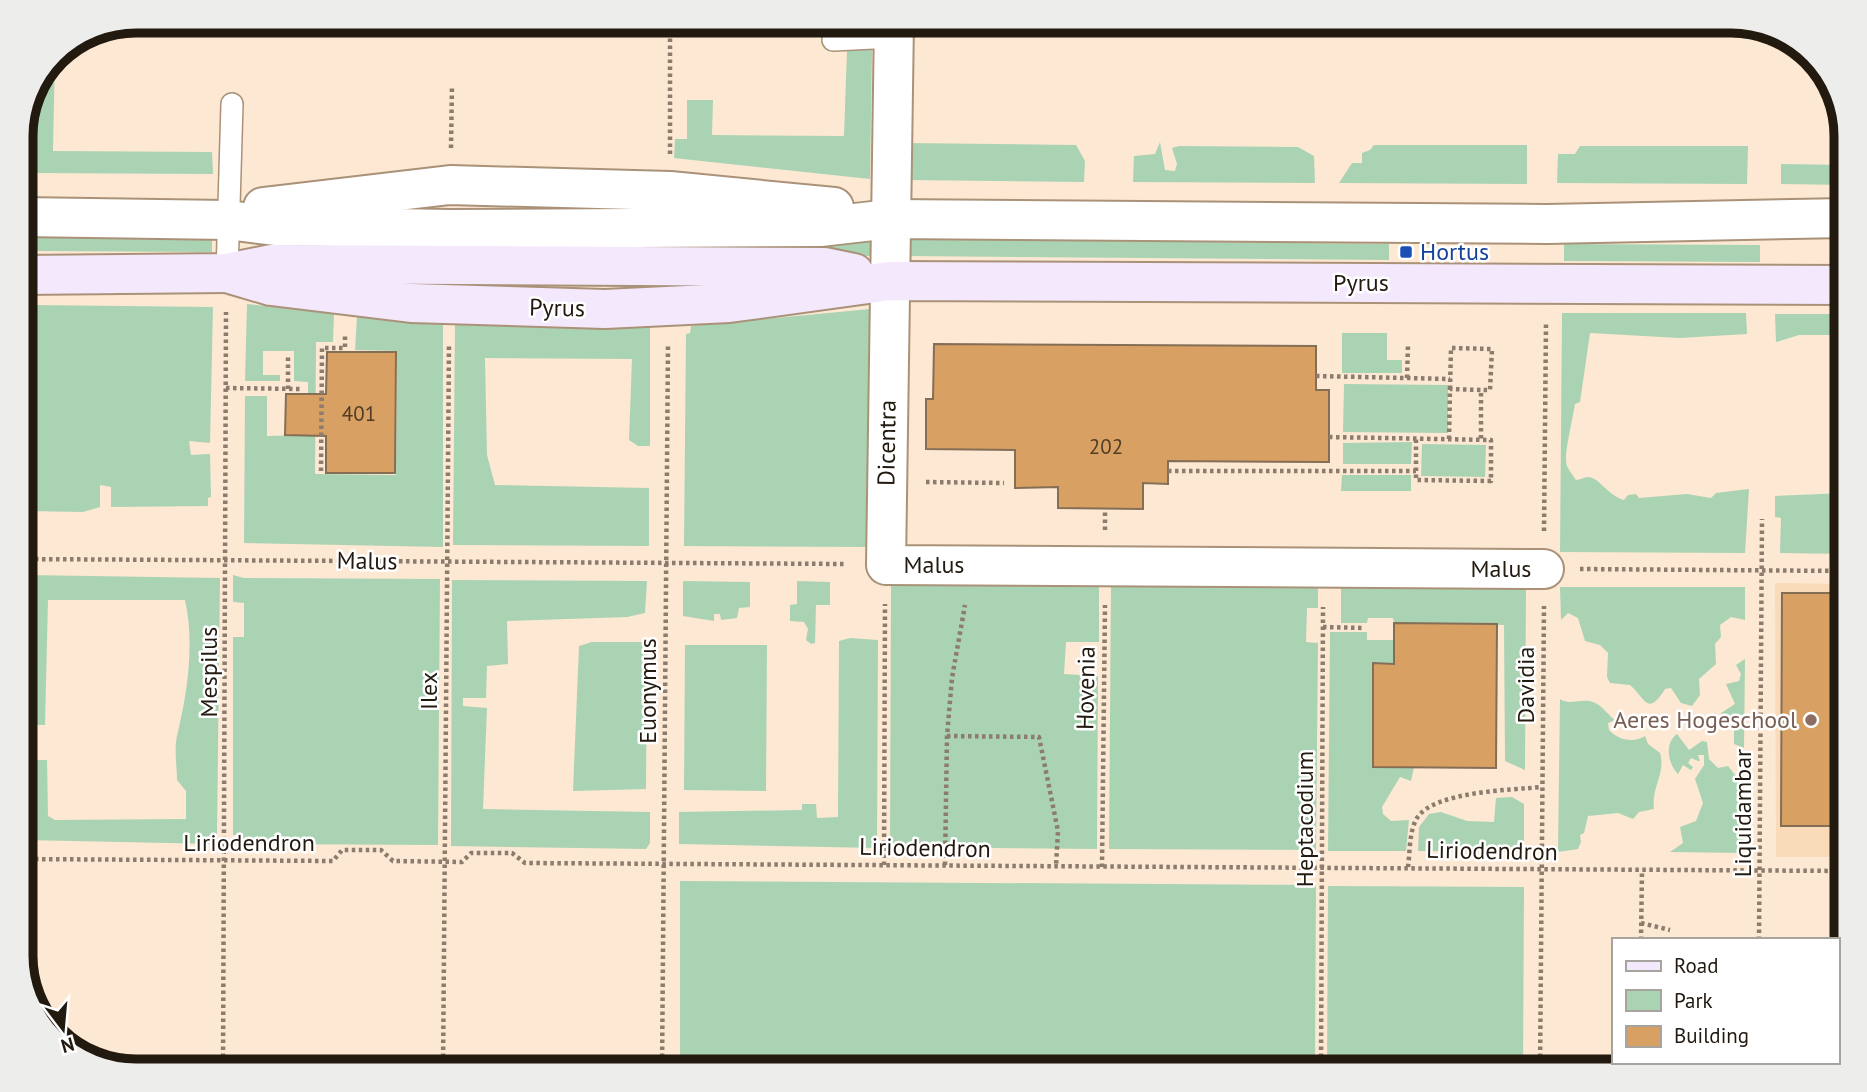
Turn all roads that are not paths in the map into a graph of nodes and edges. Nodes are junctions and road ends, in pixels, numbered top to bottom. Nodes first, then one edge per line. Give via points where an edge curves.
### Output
1 (872, 33) edge
2 (894, 33) edge
3 (833, 40) dead end
4 (232, 104) dead end
5 (33, 217) edge
6 (890, 219) junction
7 (228, 220) junction
8 (1834, 220) edge
9 (227, 273) junction
10 (33, 275) edge
11 (890, 281) junction
12 (1834, 283) edge
13 (886, 565) joint
14 (1544, 569) road end

1 - 3 lane
2 - 6 street, Dicentra
4 - 7 lane
5 - 7 street
6 - 7 street via 820,227 450,229 275,226
6 - 8 street via 1547,224
6 - 11 street, Dicentra
7 - 9 lane
9 - 10 street, Pyrus
9 - 11 street, Pyrus via 272,264 812,267
11 - 12 street, Pyrus
11 - 13 street, Dicentra
13 - 14 street, Malus

